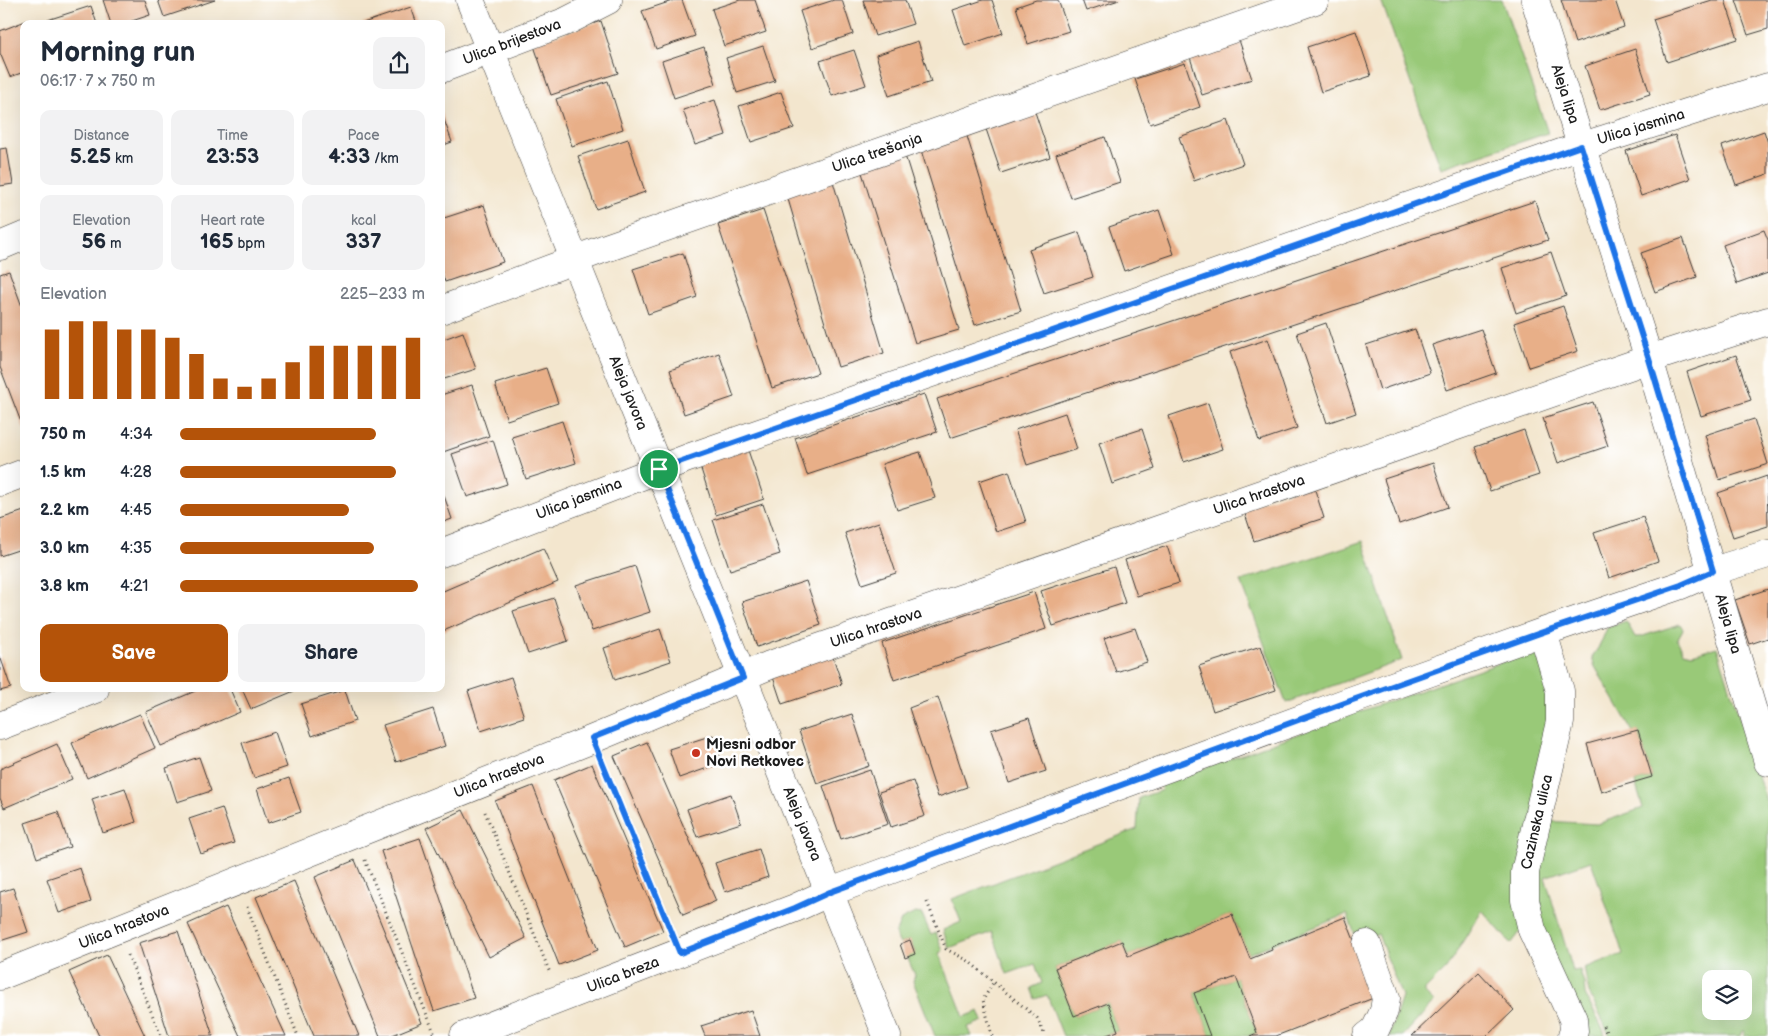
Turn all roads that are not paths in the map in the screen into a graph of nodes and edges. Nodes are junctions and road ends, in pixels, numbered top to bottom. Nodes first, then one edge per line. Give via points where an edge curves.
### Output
1 (470, 0) edge
2 (608, 0) edge
3 (1315, 0) edge
4 (1535, 0) edge
5 (490, 50) junction
6 (445, 67) edge
7 (1768, 87) edge
8 (1581, 146) junction
9 (20, 238) edge
10 (0, 246) edge
11 (575, 259) junction
12 (445, 308) edge
13 (1768, 321) edge
14 (1649, 359) junction
15 (659, 469) junction
16 (20, 474) edge
17 (0, 482) edge
18 (445, 551) edge
19 (1768, 554) edge
20 (1713, 571) junction
21 (1543, 632) junction
22 (743, 678) junction
23 (87, 692) edge
24 (0, 726) edge
25 (1768, 762) edge
26 (830, 892) junction
27 (1367, 944) dead end
28 (0, 976) edge
29 (464, 1036) edge
30 (887, 1036) edge
31 (1367, 1036) edge
32 (1572, 1036) edge

1 - 5 street, Aleja javora
2 - 5 street, Ulica brijestova via 567,21
3 - 11 street, Ulica trešanja
4 - 8 street, Aleja lipa
5 - 6 street, Ulica brijestova
5 - 11 street, Aleja javora
7 - 8 street, Ulica jasmina
8 - 14 street, Aleja lipa
8 - 15 street, Ulica jasmina
9 - 10 street
11 - 12 street, Ulica trešanja
11 - 15 street, Aleja javora
13 - 14 street, Ulica hrastova
14 - 20 street, Aleja lipa
14 - 22 street, Ulica hrastova via 770,665
15 - 18 street, Ulica jasmina
15 - 22 street, Aleja javora
16 - 17 street
19 - 20 street, Ulica breza
20 - 21 street, Ulica breza
20 - 25 street, Aleja lipa
21 - 26 street, Ulica breza
21 - 32 street, Cazinska ulica via 1560,691 1560,722 1525,872 1525,900 1532,930 1573,1019
22 - 26 street, Aleja javora
22 - 28 street, Ulica hrastova
23 - 24 street
26 - 29 street, Ulica breza
26 - 30 street, Aleja javora
27 - 31 street via 1386,998 1375,1030

